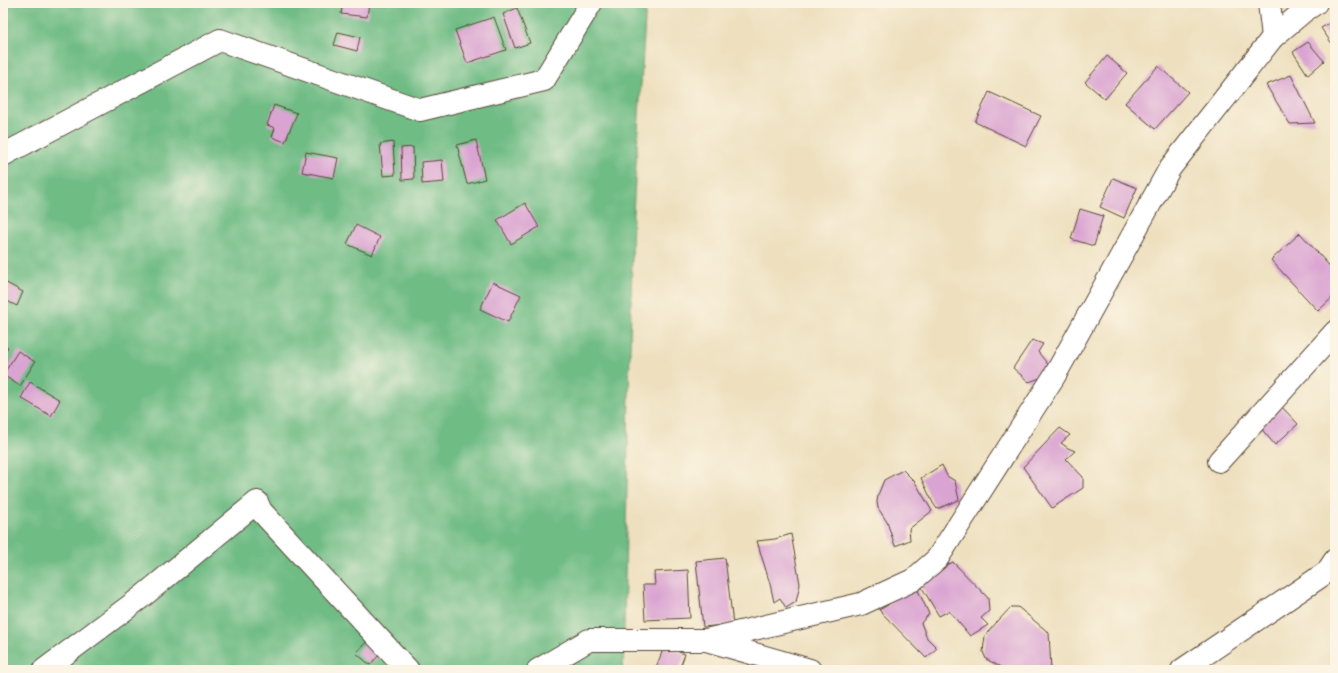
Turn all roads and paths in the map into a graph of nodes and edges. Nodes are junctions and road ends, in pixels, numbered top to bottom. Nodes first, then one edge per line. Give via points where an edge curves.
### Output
1 (591, 3) edge
2 (1269, 3) edge
3 (1316, 3) edge
4 (1273, 37) junction
5 (3, 155) edge
6 (1335, 332) edge
7 (1219, 461) dead end
8 (1335, 560) edge
9 (706, 640) junction
10 (44, 670) edge
11 (408, 670) edge
12 (538, 670) edge
13 (810, 670) edge
14 (1182, 670) edge

1 - 5 street via 544,80 420,110 220,40
2 - 4 street
3 - 4 street
4 - 9 street via 1170,168 1055,375 937,559 913,580 861,604
6 - 7 street
8 - 14 street via 1327,572
9 - 12 street via 589,640
9 - 13 street
10 - 11 street via 143,596 257,502 261,511

